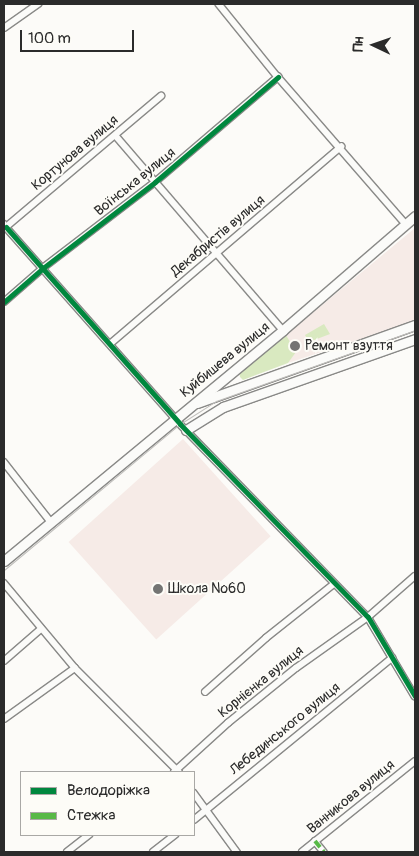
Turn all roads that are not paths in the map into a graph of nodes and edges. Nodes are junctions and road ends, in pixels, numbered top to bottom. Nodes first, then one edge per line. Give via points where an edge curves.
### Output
1 (38, 4) edge
2 (220, 4) edge
3 (4, 28) edge
4 (278, 78) junction
5 (161, 96) dead end
6 (116, 136) junction
7 (341, 147) junction
8 (155, 182) junction
9 (415, 216) edge
10 (406, 224) junction
11 (5, 225) edge
12 (216, 254) junction
13 (43, 268) junction
14 (4, 302) edge
15 (415, 325) edge
16 (283, 330) junction
17 (415, 339) edge
18 (110, 344) junction
19 (190, 406) junction
20 (174, 418) junction
21 (186, 430) junction
22 (4, 462) edge
23 (51, 522) junction
24 (4, 561) edge
25 (415, 576) edge
26 (4, 584) edge
27 (334, 584) junction
28 (368, 617) junction
29 (41, 630) junction
30 (392, 658) junction
31 (4, 661) edge
32 (75, 668) junction
33 (205, 692) dead end
34 (415, 696) edge
35 (4, 719) edge
36 (415, 761) edge
37 (176, 771) edge
38 (178, 771) edge
39 (195, 794) edge
40 (206, 810) junction
41 (195, 819) edge
42 (88, 836) edge
43 (174, 836) edge
44 (315, 841) junction
45 (67, 852) edge
46 (153, 852) edge
47 (237, 852) edge
48 (302, 852) edge
49 (324, 852) edge

1 - 3 street
2 - 4 street
4 - 7 street
4 - 8 street, Воїнська вулиця
5 - 6 street, Кортунова вулиця
6 - 8 street
6 - 11 street, Кортунова вулиця
7 - 10 street
7 - 12 street, Декабристів вулиця
8 - 12 street
8 - 13 street, Воїнська вулиця
9 - 10 main road, Куйбишева вулиця
10 - 16 main road, Куйбишева вулиця
11 - 13 street
12 - 16 street
12 - 18 street, Декабристів вулиця
13 - 14 street, Воїнська вулиця
13 - 18 street
15 - 19 main road via 247,382
16 - 19 main road, Куйбишева вулиця
17 - 21 main road via 223,408
18 - 20 street
19 - 20 main road, Куйбишева вулиця
20 - 21 street
20 - 23 main road, Куйбишева вулиця
21 - 27 street
22 - 23 street
23 - 24 main road, Куйбишева вулиця
25 - 28 street
26 - 29 street
27 - 28 street
27 - 33 street, Корнієнка вулиця
28 - 30 street
28 - 38 street, Корнієнка вулиця via 296,668
29 - 31 street
29 - 32 street
30 - 34 street
30 - 40 street, Лебединського вулиця
32 - 35 street
32 - 37 street
36 - 44 street, Ванникова вулиця
39 - 40 street
40 - 41 street, Лебединського вулиця
40 - 47 street
42 - 45 street
43 - 46 street
44 - 48 street, Ванникова вулиця
44 - 49 street

